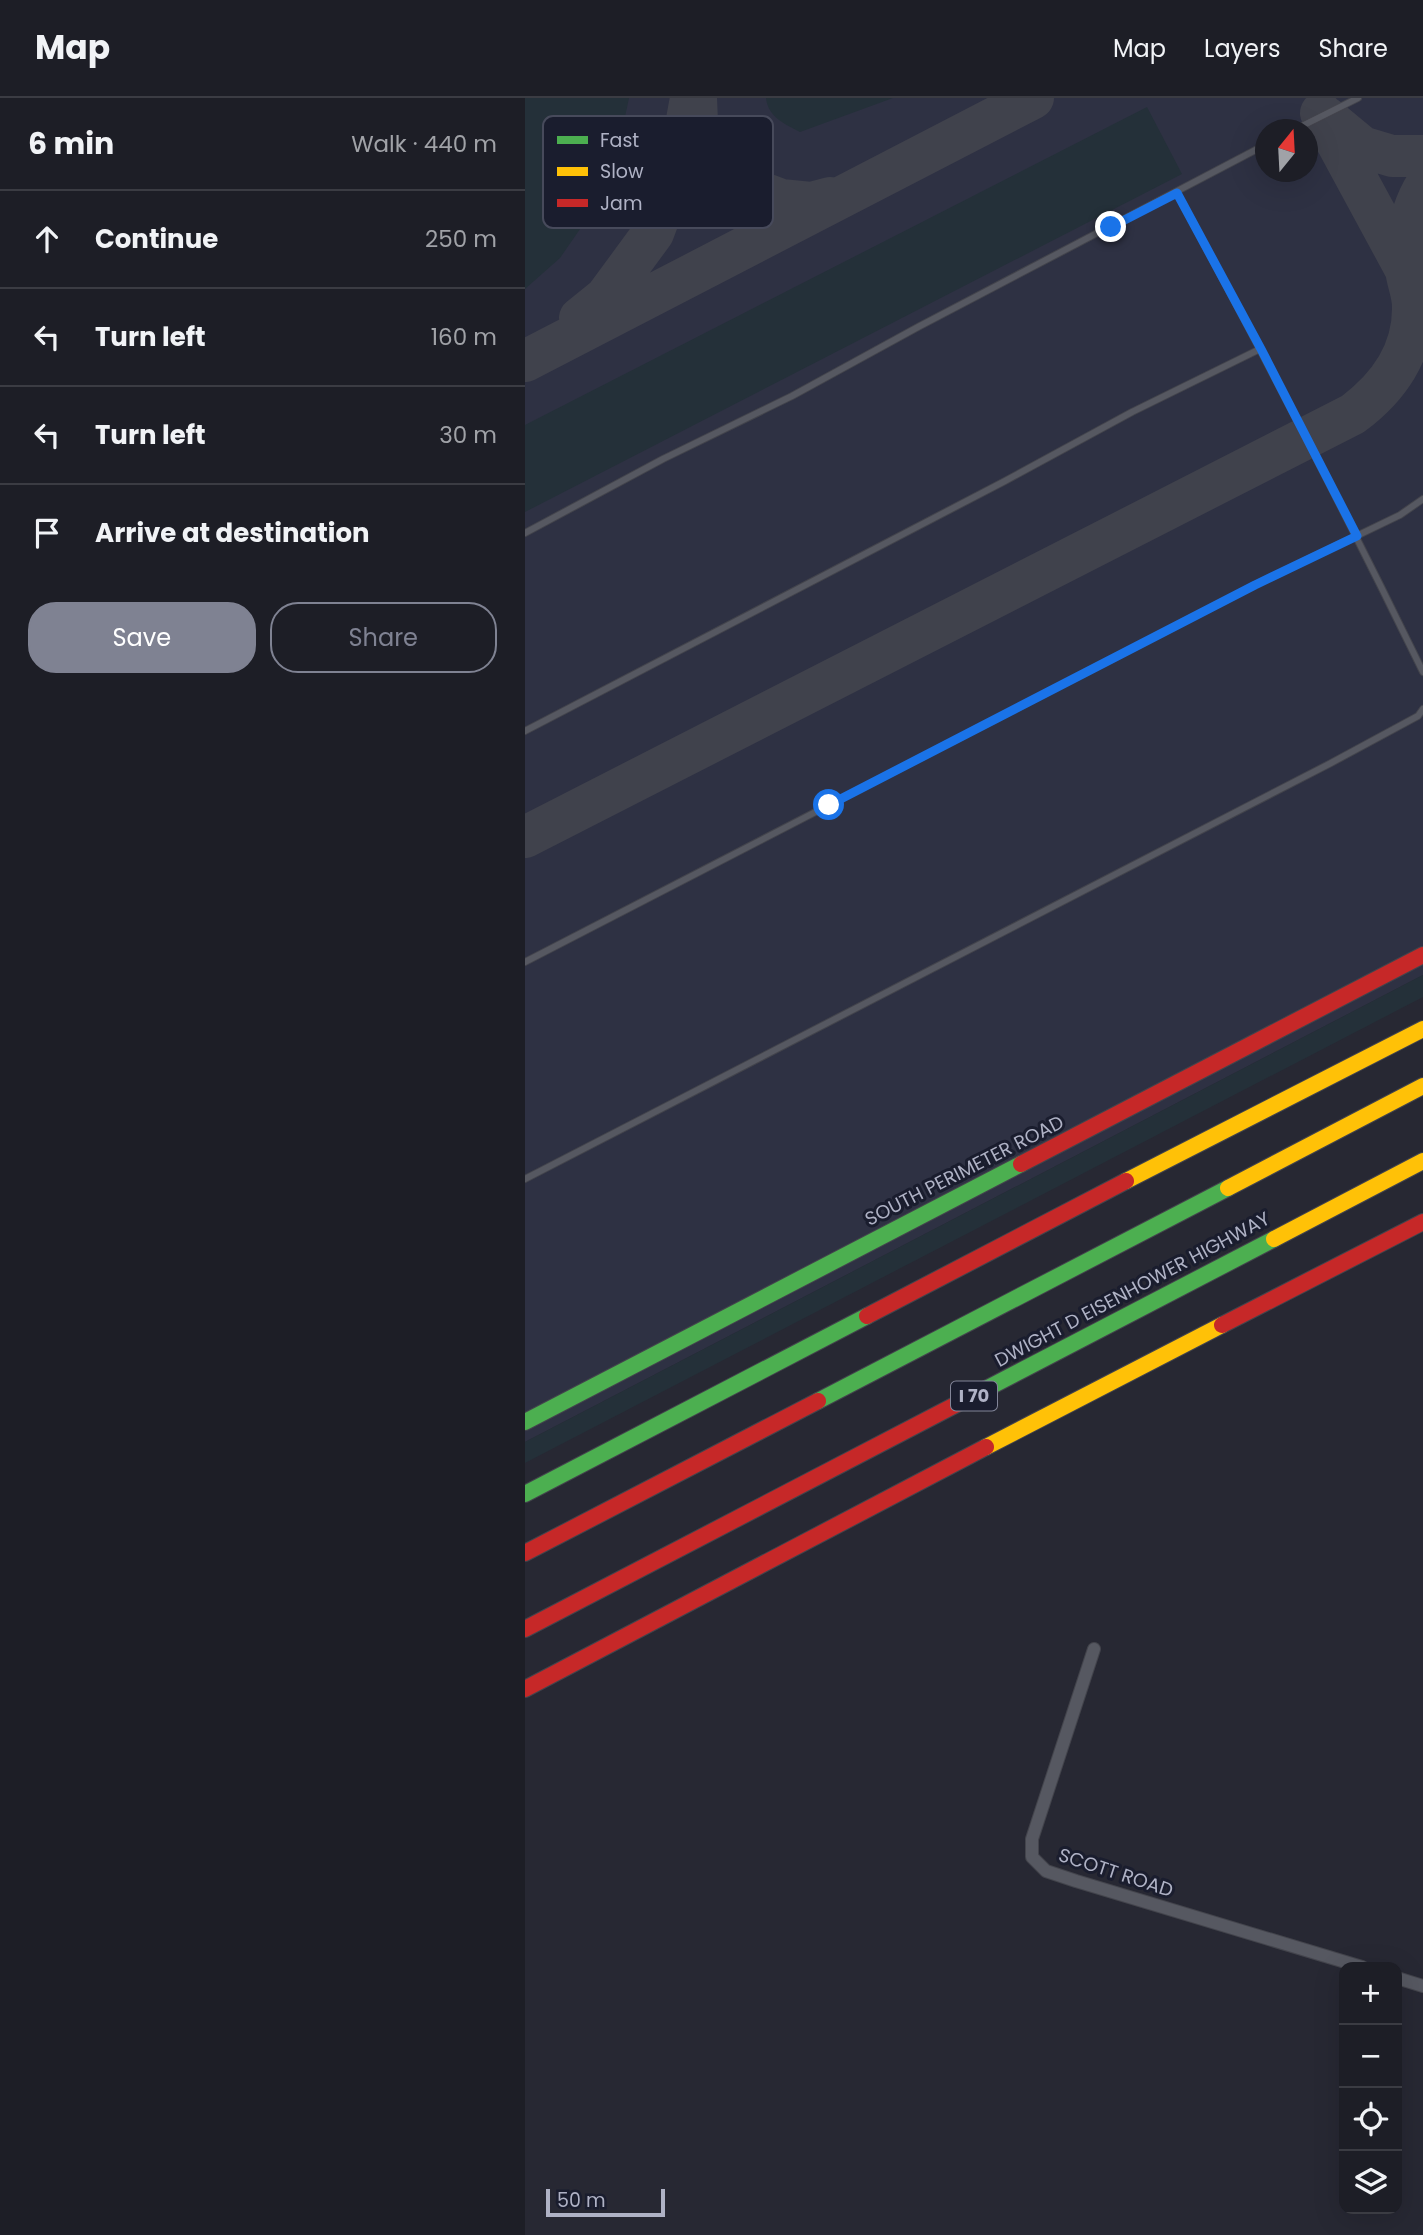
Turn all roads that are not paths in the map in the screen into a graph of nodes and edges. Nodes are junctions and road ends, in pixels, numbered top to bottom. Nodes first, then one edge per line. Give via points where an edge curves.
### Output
1 (1357, 98) edge
2 (1316, 119) edge
3 (1255, 150) edge
4 (1177, 193) junction
5 (1261, 349) junction
6 (1423, 499) edge
7 (525, 533) edge
8 (1357, 536) junction
9 (1423, 672) edge
10 (1423, 709) edge
11 (525, 731) edge
12 (1423, 955) edge
13 (525, 962) edge
14 (1423, 1029) edge
15 (1423, 1086) edge
16 (1423, 1161) edge
17 (525, 1179) edge
18 (1423, 1222) edge
19 (525, 1422) edge
20 (525, 1494) edge
21 (525, 1553) edge
22 (525, 1629) edge
23 (1094, 1649) dead end
24 (525, 1689) edge
25 (1345, 1962) edge
26 (1402, 1980) edge
27 (1423, 1986) edge

1 - 2 lane
3 - 4 lane
4 - 5 lane
4 - 7 lane
5 - 8 lane
5 - 11 lane via 1132,412
6 - 8 lane
8 - 9 lane
8 - 13 lane
10 - 17 lane via 1418,716 1331,763
12 - 19 main road, SOUTH PERIMETER ROAD
14 - 20 main road
15 - 21 main road
16 - 22 main road, DWIGHT D EISENHOWER HIGHWAY / I 70
18 - 24 main road
23 - 25 street, SCOTT ROAD via 1032,1839 1033,1857 1045,1871
26 - 27 street

